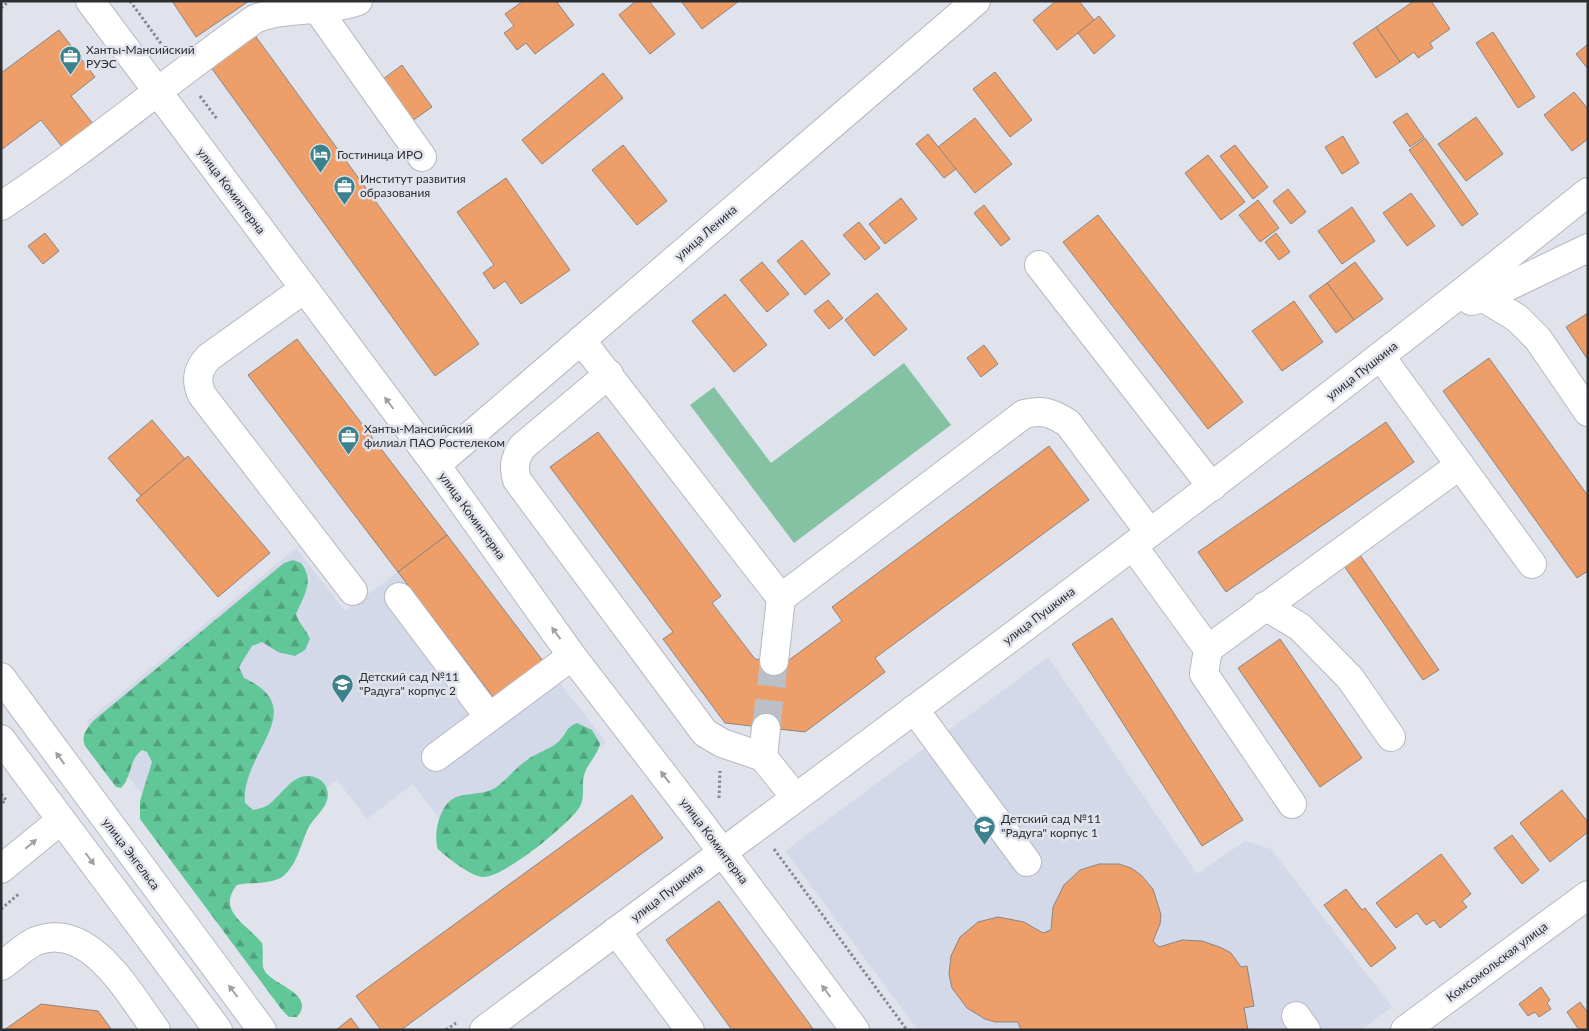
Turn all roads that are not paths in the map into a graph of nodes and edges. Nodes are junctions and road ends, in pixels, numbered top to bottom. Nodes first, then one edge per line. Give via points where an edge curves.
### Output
1 (90, 1) edge
2 (358, 1) edge
3 (976, 1) edge
4 (318, 10) junction
5 (156, 91) junction
6 (422, 157) dead end
7 (1588, 192) edge
8 (1, 206) edge
9 (1588, 248) edge
10 (1039, 265) dead end
11 (304, 289) junction
12 (1484, 298) junction
13 (1444, 308) junction
14 (581, 340) junction
15 (1381, 357) junction
16 (609, 374) junction
17 (1588, 412) edge
18 (1460, 465) junction
19 (436, 466) junction
20 (1212, 487) junction
21 (1141, 540) junction
22 (1532, 564) dead end
23 (353, 591) dead end
24 (399, 597) dead end
25 (780, 598) junction
26 (1266, 606) junction
27 (1208, 649) junction
28 (572, 656) junction
29 (774, 661) tunnel mouth
30 (1, 677) edge
31 (914, 709) junction
32 (489, 717) junction
33 (766, 728) tunnel mouth
34 (1391, 737) dead end
35 (1, 739) edge
36 (436, 757) dead end
37 (764, 757) junction
38 (89, 797) junction
39 (796, 797) junction
40 (1292, 804) dead end
41 (61, 820) junction
42 (723, 852) junction
43 (1027, 862) dead end
44 (1, 869) edge
45 (1588, 894) edge
46 (616, 931) junction
47 (1, 966) edge
48 (156, 1030) edge
49 (218, 1030) edge
50 (262, 1030) edge
51 (484, 1030) edge
52 (690, 1030) edge
53 (855, 1030) edge
54 (1405, 1030) edge

1 - 5 street, улица Коминтерна
2 - 4 street
3 - 14 street, улица Ленина
4 - 5 street via 268,14 255,19
4 - 6 street
5 - 8 street via 45,177
5 - 11 street, улица Коминтерна
7 - 13 street, улица Пушкина
9 - 12 street
10 - 20 street
19 -> 11 street, улица Коминтерна
11 - 23 street via 209,357 200,368 198,382 202,395
12 - 13 street
12 - 17 street via 1517,318 1538,339
13 - 15 street, улица Пушкина
14 - 16 street
14 - 19 street, улица Ленина
15 - 18 street
15 - 20 street, улица Пушкина
16 - 25 street
16 - 37 street via 522,447 513,469 517,480 705,733 722,743
18 - 22 street
18 - 26 street
28 -> 19 street, улица Коминтерна
20 - 21 street, улица Пушкина
21 - 25 street via 1068,423 1054,414 1038,410 1024,414
21 - 27 street
21 - 31 street, улица Пушкина
24 - 32 street
25 - 29 street
26 - 27 street
26 - 34 street via 1300,627 1350,678
27 - 40 street via 1204,674
28 - 32 street
42 -> 28 street, улица Коминтерна
38 -> 30 street, улица Энгельса
31 - 39 street, улица Пушкина
31 - 43 street
32 - 36 street
33 - 37 street
35 - 41 street
37 - 39 street
38 - 41 street
50 -> 38 street, улица Энгельса
39 - 42 street, улица Пушкина
44 -> 41 street
41 -> 49 street
42 - 46 street, улица Пушкина
53 -> 42 street, улица Коминтерна
45 - 54 street, Комсомольская улица
46 - 51 street, улица Пушкина
46 - 52 street
47 - 48 street via 34,942 58,936 83,945 106,963

